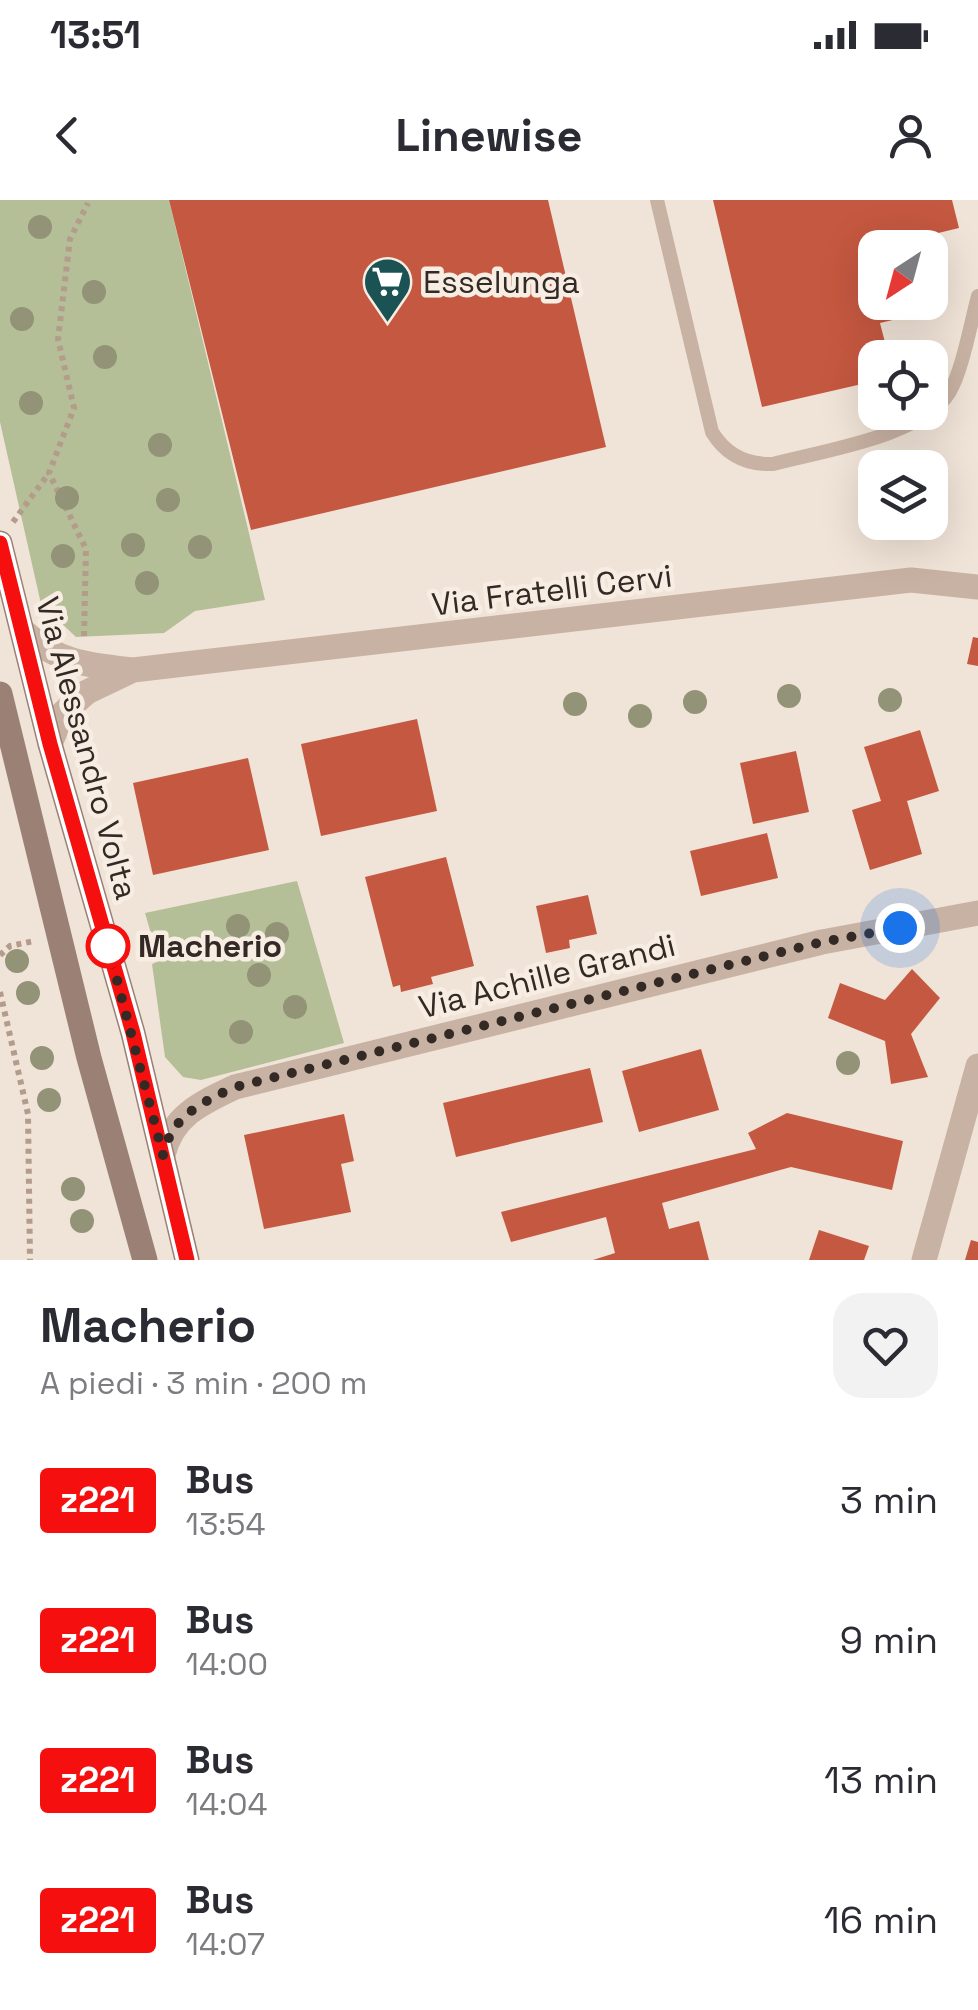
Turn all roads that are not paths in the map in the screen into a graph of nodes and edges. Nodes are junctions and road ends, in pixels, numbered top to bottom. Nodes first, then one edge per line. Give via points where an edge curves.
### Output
1 (657, 200) edge
2 (978, 296) edge
3 (5, 534) edge
4 (978, 587) edge
5 (22, 631) junction
6 (133, 670) junction
7 (1, 701) edge
8 (50, 744) junction
9 (978, 914) edge
10 (978, 1066) edge
11 (163, 1155) junction
12 (145, 1260) edge
13 (186, 1260) edge
14 (924, 1260) edge

1 - 2 lane via 712,432 722,448 754,465 911,427 932,413 950,392
3 - 5 main road, Via Alessandro Volta
4 - 6 street, Via Fratelli Cervi via 911,580
5 - 6 street, Via Fratelli Cervi via 56,656
5 - 8 main road, Via Alessandro Volta
6 - 8 street, Via Fratelli Cervi via 87,692 64,713
7 - 12 main road
8 - 11 main road, Via Alessandro Volta
9 - 11 street, Via Achille Grandi via 822,942 235,1087 186,1113 167,1136
10 - 14 street
11 - 13 main road, Via Alessandro Volta

